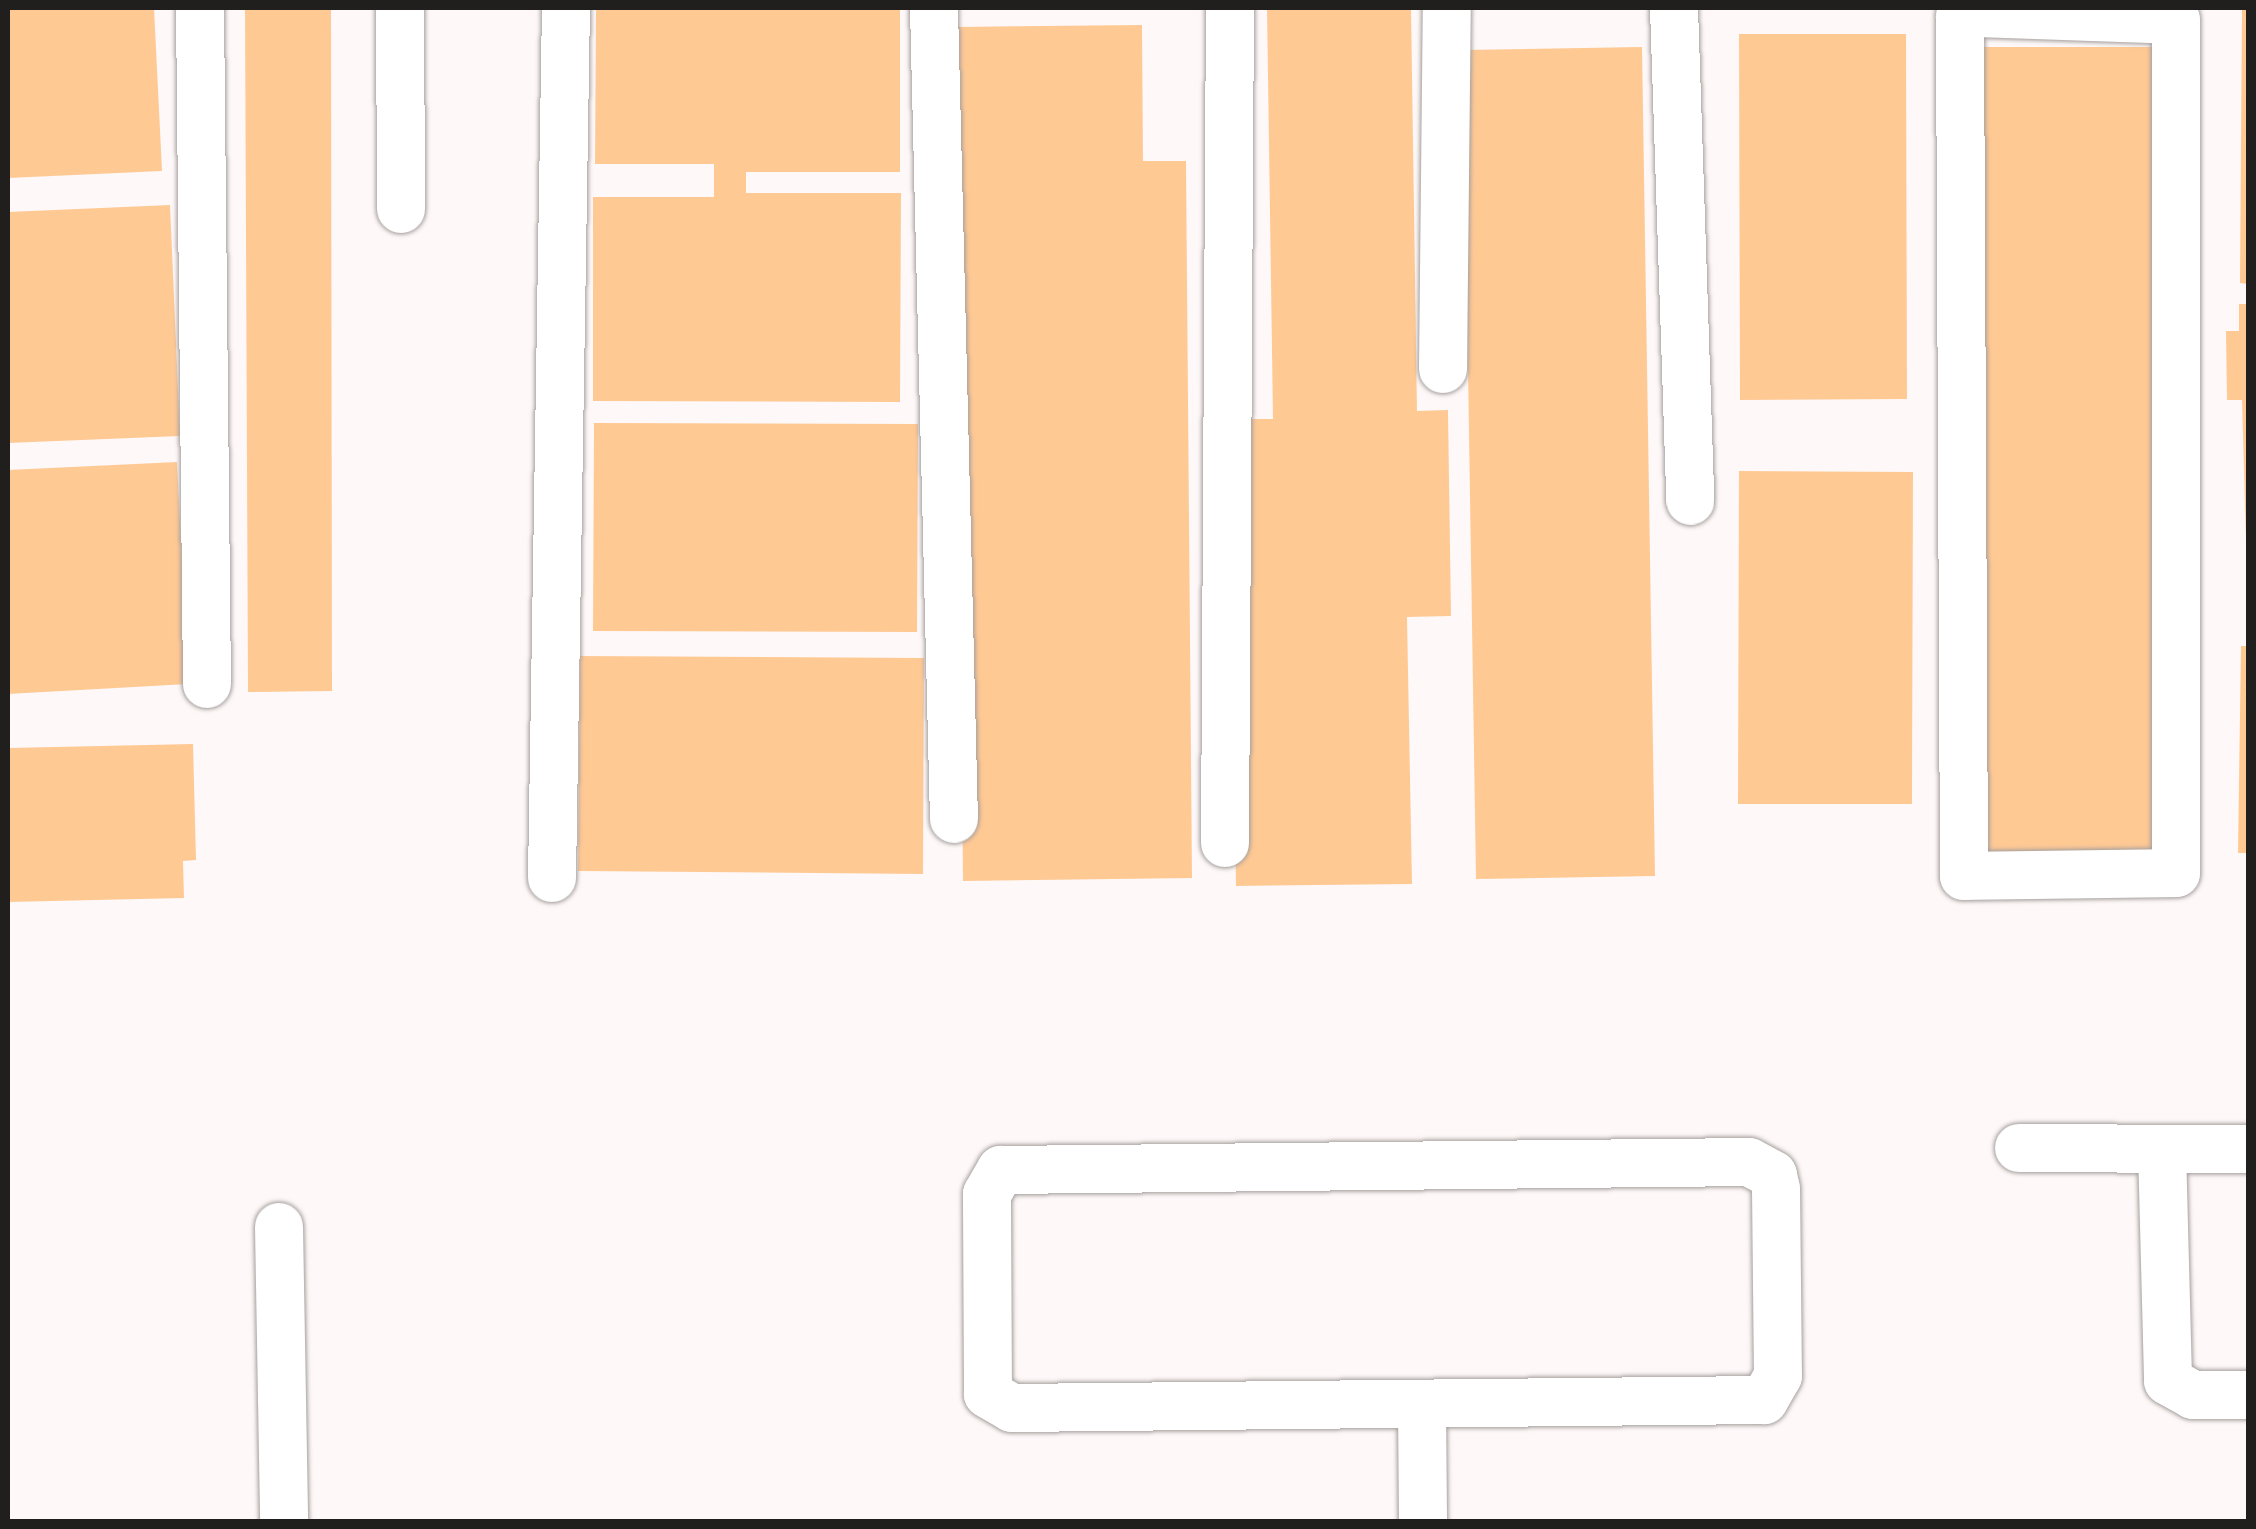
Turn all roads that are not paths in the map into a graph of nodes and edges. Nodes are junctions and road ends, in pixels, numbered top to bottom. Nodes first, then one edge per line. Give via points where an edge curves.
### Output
1 (200, 8) edge
2 (400, 8) edge
3 (566, 8) edge
4 (934, 8) edge
5 (1230, 8) edge
6 (1447, 8) edge
7 (1674, 8) edge
8 (1980, 10) edge
9 (401, 209) dead end
10 (1443, 369) dead end
11 (1690, 500) dead end
12 (208, 684) dead end
13 (954, 818) dead end
14 (1225, 842) dead end
15 (552, 878) dead end
16 (2019, 1148) dead end
17 (2162, 1149) junction
18 (2248, 1149) edge
19 (279, 1227) dead end
20 (2248, 1395) edge
21 (1422, 1405) junction
22 (284, 1522) edge
23 (1422, 1522) edge

1 - 12 lane
2 - 9 lane
3 - 15 lane
4 - 13 lane
5 - 14 lane
6 - 10 lane
7 - 11 lane
8 - 8 lane via 2176,20 2176,873 1964,876 1960,16
16 - 17 lane
17 - 18 lane
17 - 20 lane via 2168,1381 2192,1395
19 - 22 lane
21 - 21 lane via 998,1405 984,1380 991,1180 1014,1166 1749,1162 1773,1175 1778,1376 1764,1400
21 - 23 lane

